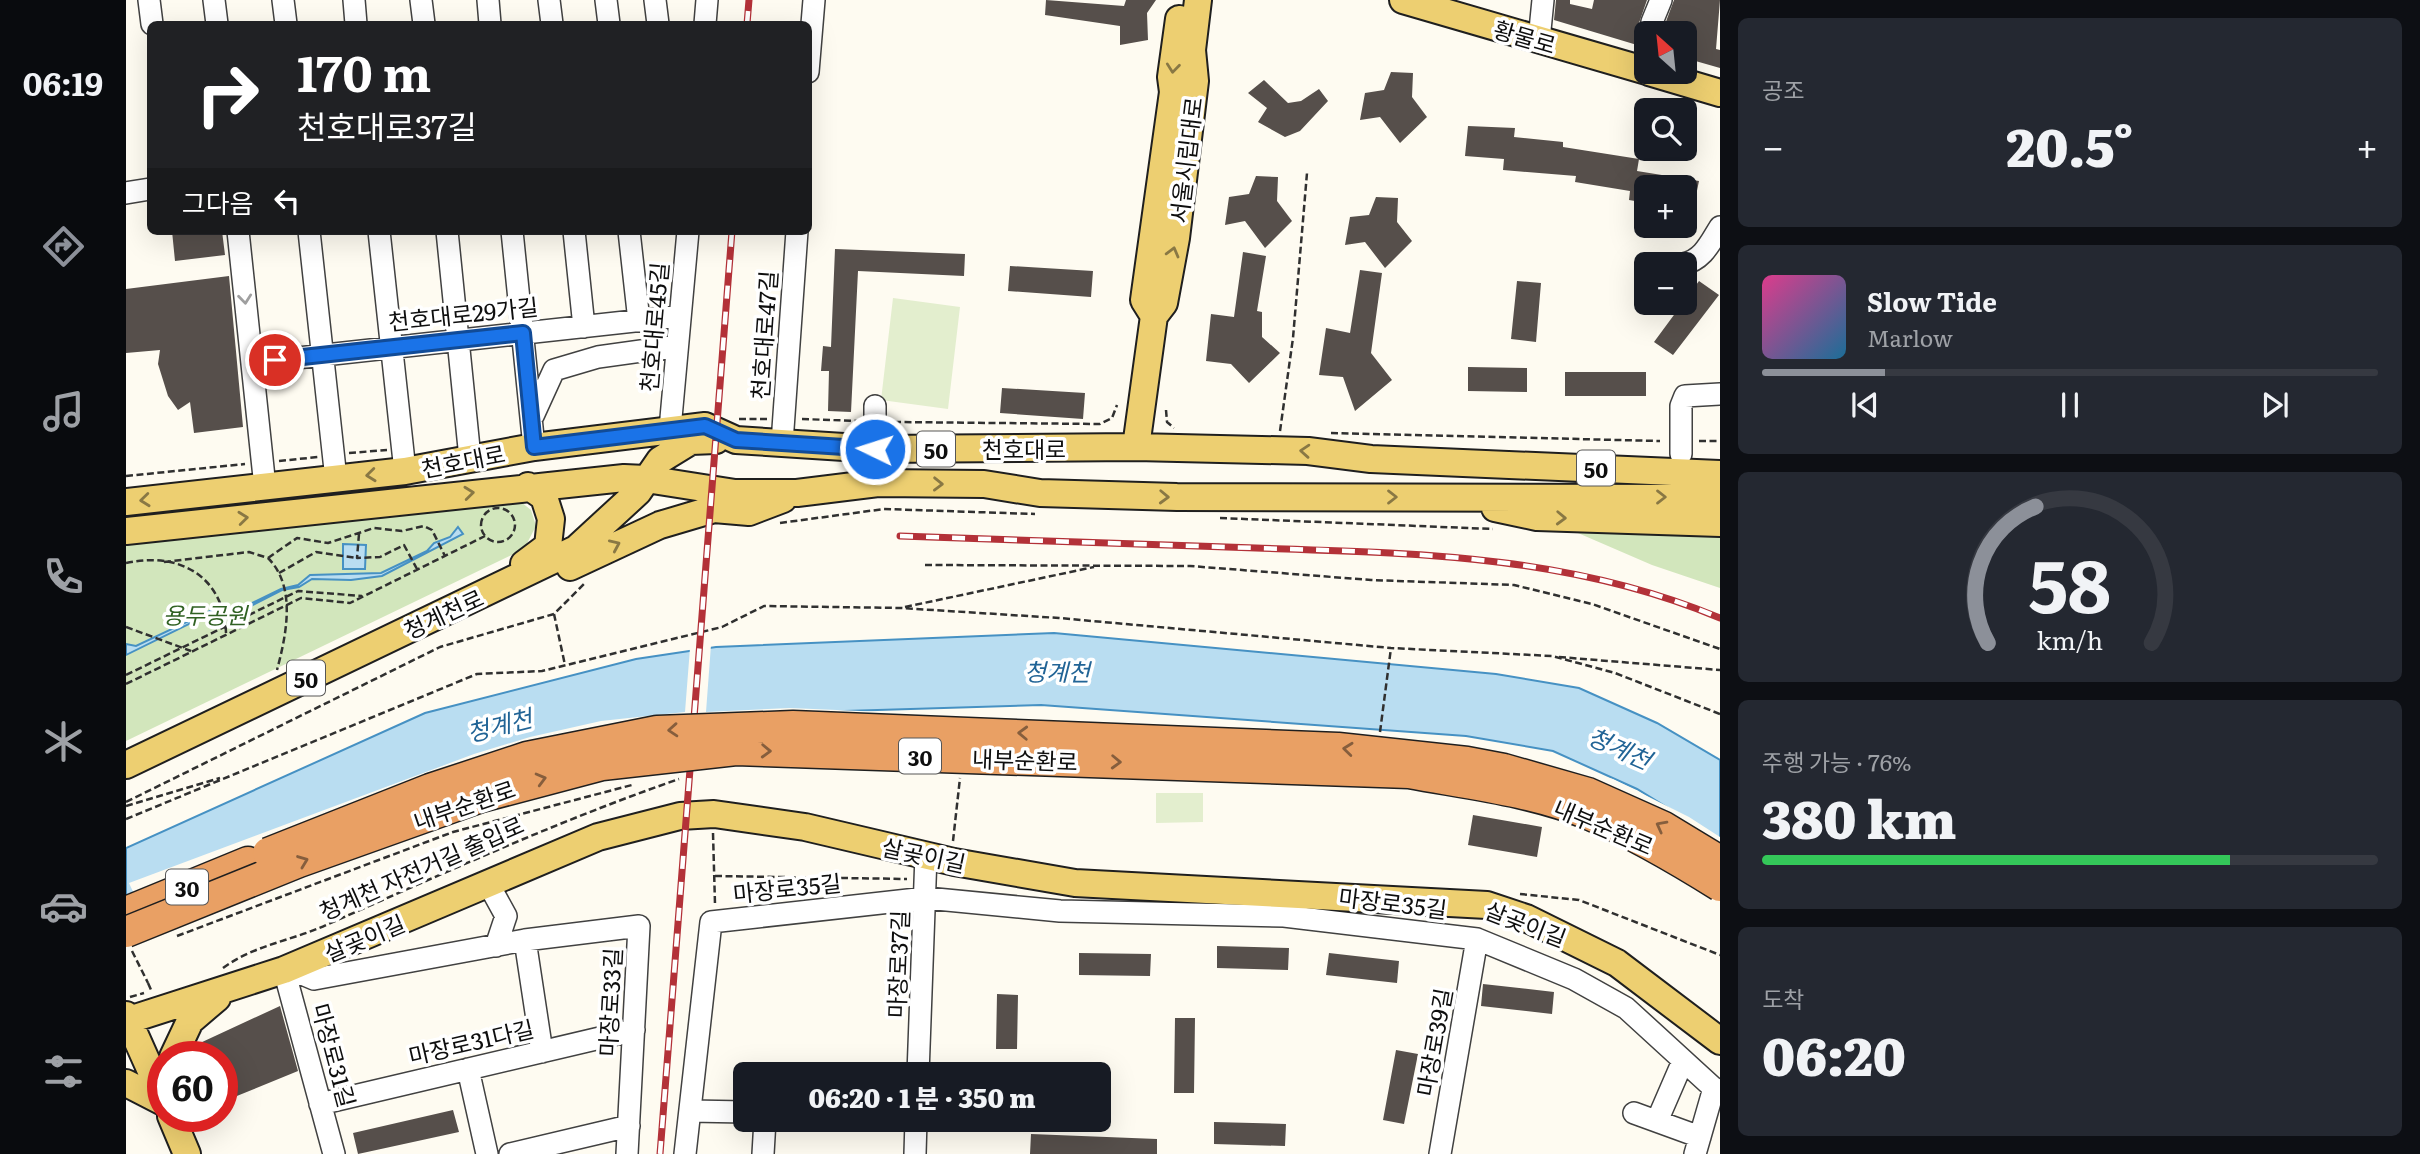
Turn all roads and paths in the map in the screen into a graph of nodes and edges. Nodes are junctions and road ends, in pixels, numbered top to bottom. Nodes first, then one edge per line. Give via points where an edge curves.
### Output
1 (149, 0) edge
2 (215, 0) edge
3 (283, 0) edge
4 (354, 0) edge
5 (421, 0) edge
6 (488, 0) edge
7 (549, 0) edge
8 (606, 0) edge
9 (655, 0) edge
10 (707, 0) edge
11 (814, 0) edge
12 (1181, 0) edge
13 (1198, 0) edge
14 (1543, 0) edge
15 (1661, 0) edge
16 (1417, 2) edge
17 (1468, 9) edge
18 (152, 21) edge
19 (218, 21) edge
20 (286, 21) edge
21 (356, 21) edge
22 (424, 21) edge
23 (490, 21) edge
24 (552, 21) edge
25 (609, 21) edge
26 (658, 21) edge
27 (705, 21) edge
28 (1652, 21) edge
29 (812, 24) edge
30 (1539, 40) junction
31 (1634, 67) edge
32 (1691, 84) edge
33 (1720, 93) edge
34 (1307, 173) dead end
35 (147, 189) edge
36 (126, 192) edge
37 (1720, 227) edge
38 (237, 235) edge
39 (309, 235) edge
40 (379, 235) edge
41 (447, 235) edge
42 (512, 235) edge
43 (574, 235) edge
44 (629, 235) edge
45 (688, 235) edge
46 (797, 235) edge
47 (1697, 259) edge
48 (680, 316) junction
49 (1154, 316) junction
50 (639, 320) junction
51 (584, 327) junction
52 (523, 333) junction
53 (459, 340) junction
54 (677, 346) junction
55 (392, 348) junction
56 (323, 355) junction
57 (252, 363) junction
58 (1720, 394) edge
59 (1116, 405) dead end
60 (1166, 410) dead end
61 (881, 414) joint
62 (533, 416) junction
63 (670, 429) junction
64 (1180, 429) dead end
65 (1268, 431) dead end
66 (1321, 432) dead end
67 (736, 440) junction
68 (1720, 441) edge
69 (782, 443) junction
70 (1677, 445) junction
71 (534, 447) junction
72 (1136, 447) junction
73 (875, 449) junction
74 (1720, 455) edge
75 (470, 458) junction
76 (1471, 463) junction
77 (405, 471) junction
78 (1720, 474) edge
79 (336, 479) junction
80 (646, 479) junction
81 (528, 486) junction
82 (265, 487) junction
83 (797, 493) junction
84 (1446, 496) junction
85 (1720, 498) edge
86 (126, 502) edge
87 (1047, 514) dead end
88 (1214, 518) dead end
89 (804, 520) dead end
90 (1720, 523) edge
91 (1495, 529) dead end
92 (126, 531) edge
93 (359, 534) junction
94 (485, 536) junction
95 (445, 556) junction
96 (268, 558) junction
97 (356, 558) junction
98 (164, 562) junction
99 (126, 563) edge
100 (925, 565) dead end
101 (1100, 565) junction
102 (418, 570) junction
103 (279, 573) junction
104 (589, 578) dead end
105 (485, 593) junction
106 (364, 596) junction
107 (285, 597) junction
108 (286, 605) junction
109 (901, 608) junction
110 (554, 614) junction
111 (226, 626) junction
112 (126, 627) edge
113 (226, 634) junction
114 (181, 648) junction
115 (1391, 648) junction
116 (1720, 649) edge
117 (191, 652) junction
118 (1552, 656) junction
119 (565, 665) junction
120 (1720, 670) edge
121 (126, 675) edge
122 (275, 677) dead end
123 (126, 684) edge
124 (1720, 714) edge
125 (1379, 741) dead end
126 (126, 765) edge
127 (233, 775) junction
128 (679, 775) dead end
129 (960, 775) dead end
130 (686, 777) dead end
131 (666, 778) dead end
132 (641, 782) dead end
133 (126, 804) edge
134 (126, 819) edge
135 (713, 831) dead end
136 (953, 845) dead end
137 (926, 855) junction
138 (1720, 861) edge
139 (715, 876) junction
140 (1052, 879) junction
141 (489, 885) junction
142 (1720, 886) edge
143 (920, 889) junction
144 (1496, 908) junction
145 (1060, 911) junction
146 (126, 912) edge
147 (716, 921) junction
148 (173, 937) dead end
149 (1476, 939) junction
150 (525, 940) junction
151 (132, 942) edge
152 (126, 946) edge
153 (495, 946) junction
154 (1720, 955) edge
155 (286, 969) junction
156 (225, 979) junction
157 (161, 989) dead end
158 (152, 990) junction
159 (127, 1013) edge
160 (634, 1030) junction
161 (181, 1041) edge
162 (1720, 1041) edge
163 (542, 1052) junction
164 (147, 1061) edge
165 (1683, 1061) junction
166 (918, 1062) edge
167 (468, 1069) junction
168 (126, 1083) edge
169 (1717, 1091) edge
170 (147, 1093) edge
171 (320, 1104) junction
172 (690, 1111) junction
173 (733, 1112) edge
174 (1634, 1113) dead end
175 (1657, 1121) junction
176 (629, 1126) junction
177 (178, 1132) edge
178 (764, 1132) edge
179 (916, 1132) edge
180 (1697, 1145) edge
181 (187, 1154) edge
182 (334, 1154) edge
183 (488, 1154) edge
184 (510, 1154) edge
185 (627, 1154) edge
186 (685, 1154) edge
187 (763, 1154) edge
188 (915, 1154) edge
189 (1440, 1154) edge

1 - 18 street
2 - 19 street
3 - 20 street
4 - 21 street
5 - 22 street
6 - 23 street
7 - 24 street
8 - 25 street
9 - 26 street
10 - 27 street
11 - 29 street
12 -> 49 main road, 서울시립대로 via 1144,300
49 -> 13 main road, 서울시립대로 via 1164,303 1176,238 1195,81 1192,50
14 - 30 street
15 - 28 street
16 - 17 main road, 황물로
17 - 30 main road, 황물로
30 - 31 main road, 황물로
32 - 33 main road, 황물로
34 - 65 path via 1280,431
35 - 36 street
37 - 47 street
38 -> 57 street
39 - 56 street
40 - 55 street
41 - 53 street
42 - 52 street
43 - 51 street
44 - 50 street
45 - 48 street, 천호대로45길
46 - 69 street, 천호대로47길
48 - 50 street, 천호대로29가길
48 - 54 street, 천호대로45길
49 - 72 main road, 서울시립대로
50 - 51 street, 천호대로29가길
51 - 52 street, 천호대로29가길
52 - 53 street, 천호대로29가길
52 - 62 street
53 - 55 street, 천호대로29가길
53 - 75 street
54 - 62 street via 598,357 554,370
54 - 63 street, 천호대로45길
55 - 56 street, 천호대로29가길
55 - 77 street
56 - 57 street, 천호대로29가길
56 - 79 street
57 - 82 street
58 - 70 street via 1685,396
59 - 61 path via 1112,418 1100,424
60 - 64 path via 1167,422
61 - 73 street
62 - 71 street
63 - 67 main road, 천호대로 via 705,426
63 - 71 main road, 천호대로
66 - 70 path
67 - 69 main road, 천호대로 / 50
67 - 80 main road, 청계천로 via 691,441 660,460
68 - 70 path
69 - 73 main road, 천호대로 / 50
70 - 74 main road
70 - 76 main road via 1549,451
71 - 75 main road, 천호대로
72 - 73 main road, 천호대로 / 50
76 -> 72 main road, 천호대로 / 50 via 1308,451
75 - 77 main road, 천호대로
76 - 78 main road, 천호대로 / 50
77 -> 79 main road, 천호대로
79 - 82 main road, 천호대로
80 - 81 main road, 천호대로
80 - 83 main road, 천호대로 via 735,493
80 - 105 main road, 청계천로 / 50 via 638,492 576,549
92 -> 81 main road, 천호대로
81 - 105 main road via 544,497 551,519 548,546
82 -> 86 main road, 천호대로
83 -> 84 main road, 천호대로 via 878,483 984,484 1040,493 1177,498
105 -> 83 main road via 532,585 660,525 714,509 749,512
84 -> 85 main road, 천호대로
84 -> 90 main road via 1538,517
87 - 89 path via 884,509
88 - 91 path
93 - 95 path via 379,527 396,531 428,527
93 - 96 path via 334,543 298,538
93 - 97 path
94 - 94 path via 495,542 506,541 516,526 513,515 503,509 487,513 482,521
94 - 95 path
95 - 102 path
96 - 98 path via 249,552
96 - 103 path
97 - 102 path via 380,557 404,545
97 - 103 path via 316,552
98 - 99 path
98 - 111 path via 191,569 204,578 222,603
100 - 101 path
101 - 109 path
101 - 116 path via 1514,585 1592,604
102 - 106 path
103 - 107 path
104 - 110 path
105 - 126 main road, 청계천로 / 50
106 - 107 path via 298,591
106 - 108 path via 350,603 301,598
107 - 108 path
107 - 111 path
108 - 113 path
108 - 122 path
109 - 115 path
109 - 119 path via 764,606 722,627
110 - 119 path
110 - 133 path via 440,648
111 - 113 path
111 - 114 path
112 - 114 path
113 - 117 path
114 - 117 path
114 - 121 path
115 - 118 path
115 - 125 path
117 - 123 path
118 - 120 path
118 - 124 path via 1615,673
119 - 127 path via 542,671 477,674
127 - 133 path
127 - 134 path
128 - 131 path
129 - 136 path
130 - 156 path, 청계천 자전거길 출입로 via 593,809 310,932 249,952
132 - 148 path via 453,832
135 - 139 path
137 - 140 main road, 살곶이길
137 - 141 main road, 살곶이길 via 805,827 714,814 680,816 598,837
137 - 143 street, 마장로37길
138 -> 146 highway, 내부순환로 / 30, bridge via 1664,827 1597,797 1467,762 1338,748 1039,733 727,726 618,737 485,770 326,829
139 - 143 path via 872,877
139 - 147 path
140 - 144 main road, 살곶이길 via 1404,898
140 - 145 street
141 - 153 street via 506,916
141 - 155 main road, 살곶이길
151 -> 142 highway, 내부순환로 / 30, bridge via 299,862 481,797 602,765 736,750 1409,773 1510,792 1585,813 1656,846
143 - 145 street, 마장로35길
143 - 147 street, 마장로35길
143 - 166 street, 마장로37길
144 - 154 path via 1519,894 1579,900
144 - 162 main road, 살곶이길 via 1527,918 1617,962
145 - 149 street, 마장로35길 via 1284,916
147 - 172 street, 마장로35길 via 711,922
149 - 165 street, 마장로35길 via 1574,979 1626,1008
149 - 189 street, 마장로39길
150 - 153 street, 마장로33길
150 - 160 street, 마장로33길 via 639,926
150 - 163 street
151 - 152 path
151 - 158 path, bridge
153 - 155 street, 마장로33길 via 314,979
155 - 156 main road, 살곶이길
155 - 171 street, 마장로31길
156 - 159 main road, 살곶이길
156 - 161 main road via 190,1021
157 - 158 path
158 - 159 path
159 - 164 main road
160 - 163 street, 마장로31다길
160 - 176 street, 마장로33길
163 - 167 street, 마장로31다길
165 - 169 street, 마장로35길
165 - 175 street
167 - 171 street, 마장로31다길
167 - 183 street
168 - 170 main road
169 - 180 street, 마장로35길
171 - 182 street, 마장로31길
172 - 173 street
172 - 186 street, 마장로35길
174 - 175 street, 마장로35길
175 - 180 street, 마장로35길
176 - 184 street
176 - 185 street, 마장로33길
177 - 181 main road
178 - 187 street
179 - 188 street

